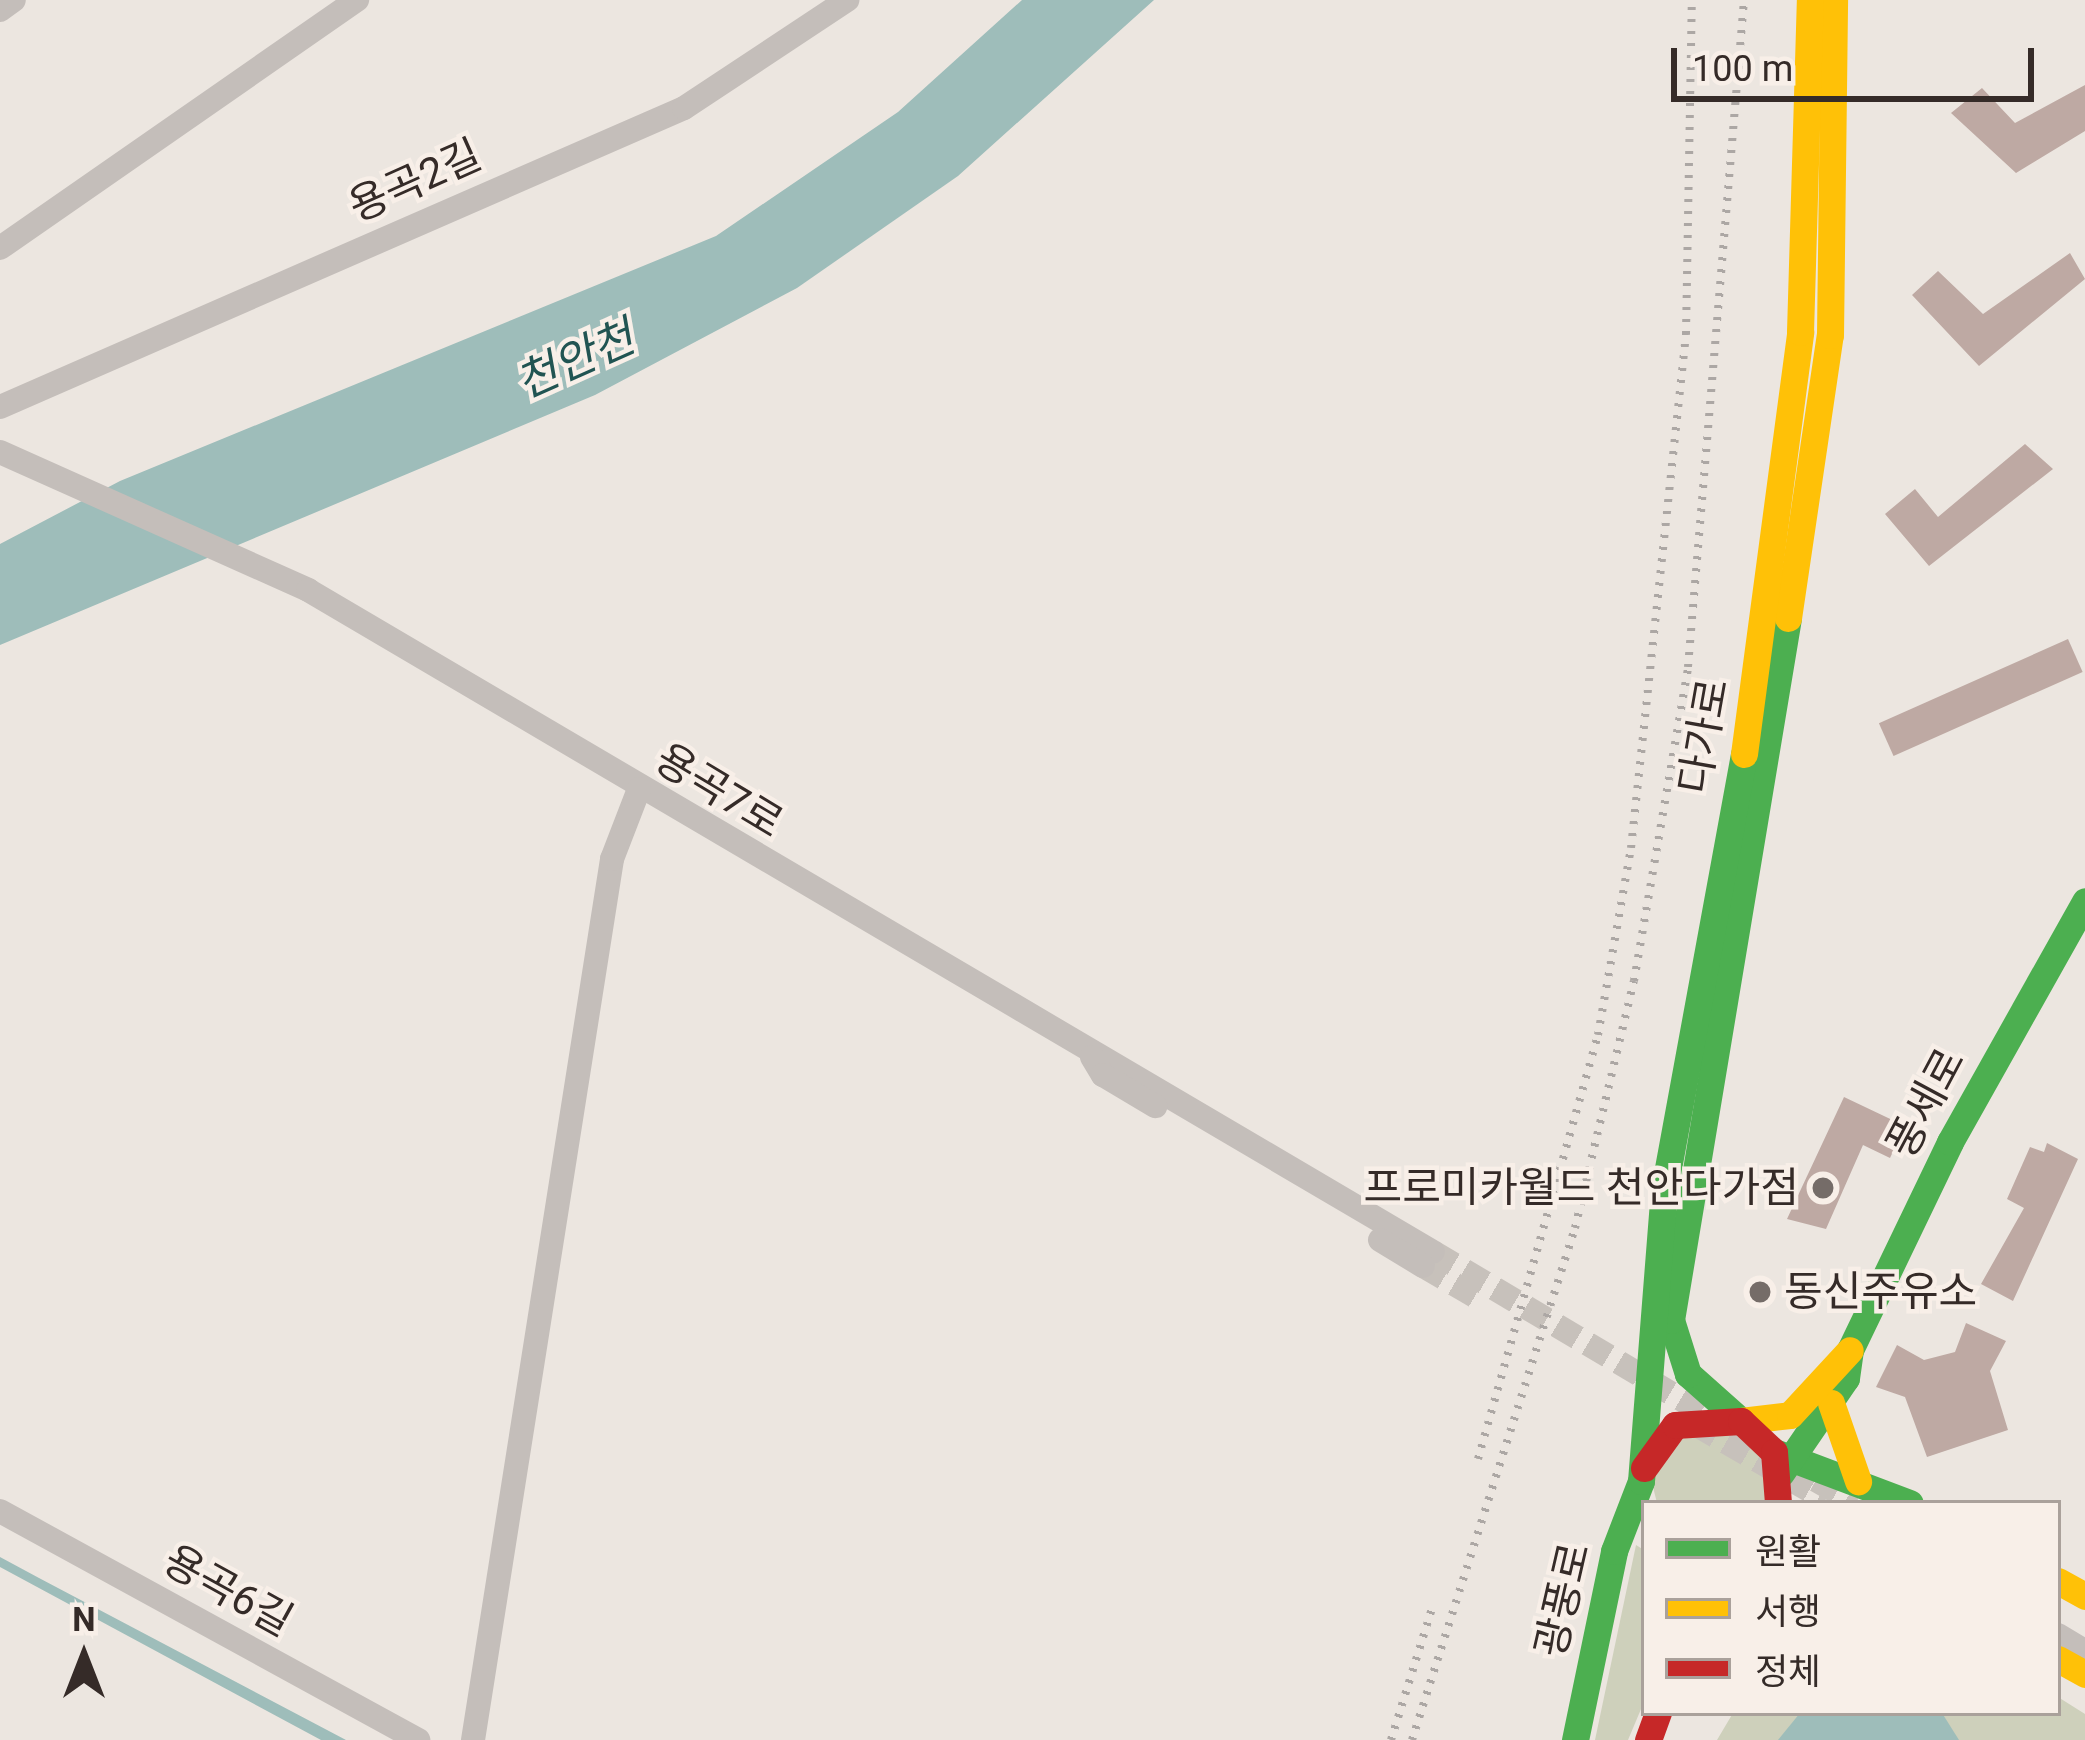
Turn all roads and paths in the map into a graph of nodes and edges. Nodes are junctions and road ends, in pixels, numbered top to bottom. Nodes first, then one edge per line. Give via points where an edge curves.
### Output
1 (14, 0) edge
2 (357, 0) edge
3 (847, 0) edge
4 (1810, 0) edge
5 (1834, 0) edge
6 (0, 10) edge
7 (0, 248) edge
8 (0, 406) edge
9 (0, 452) edge
10 (639, 789) junction
11 (2085, 901) edge
12 (1428, 1259) tunnel mouth
13 (1646, 1335) junction
14 (1850, 1350) junction
15 (1831, 1403) junction
16 (1741, 1421) junction
17 (1782, 1460) junction
18 (1858, 1481) junction
19 (1642, 1493) edge
20 (1778, 1500) edge
21 (1903, 1500) edge
22 (0, 1511) edge
23 (1606, 1581) junction
24 (418, 1740) edge
25 (473, 1740) edge
26 (1575, 1740) edge

1 - 6 street
2 - 7 street
3 - 8 street, 용곡2길 via 684,108
4 - 13 street, 다가로 via 1800,332 1759,670
5 - 16 street, 다가로 via 1830,335 1814,466 1671,1320 1688,1374
9 - 10 street, 용곡7로 via 308,590
10 - 12 street, 용곡7로 via 1091,1057 1102,1075
10 - 25 street via 612,859
11 - 14 street, 풍세로 via 1950,1142
13 - 19 street, 다가로
13 - 23 street
14 - 15 street, 풍세로
14 - 16 street, 풍세로 via 1790,1415
15 - 17 street, 풍세로
15 - 18 street
16 - 17 street, 다가로
16 - 19 street, 풍세로 via 1696,1416 1675,1425 1657,1439
17 - 18 street
17 - 20 street
18 - 21 street
19 - 23 street, 광풍로
22 - 24 street, 용곡6길
23 - 26 street, 광풍로

